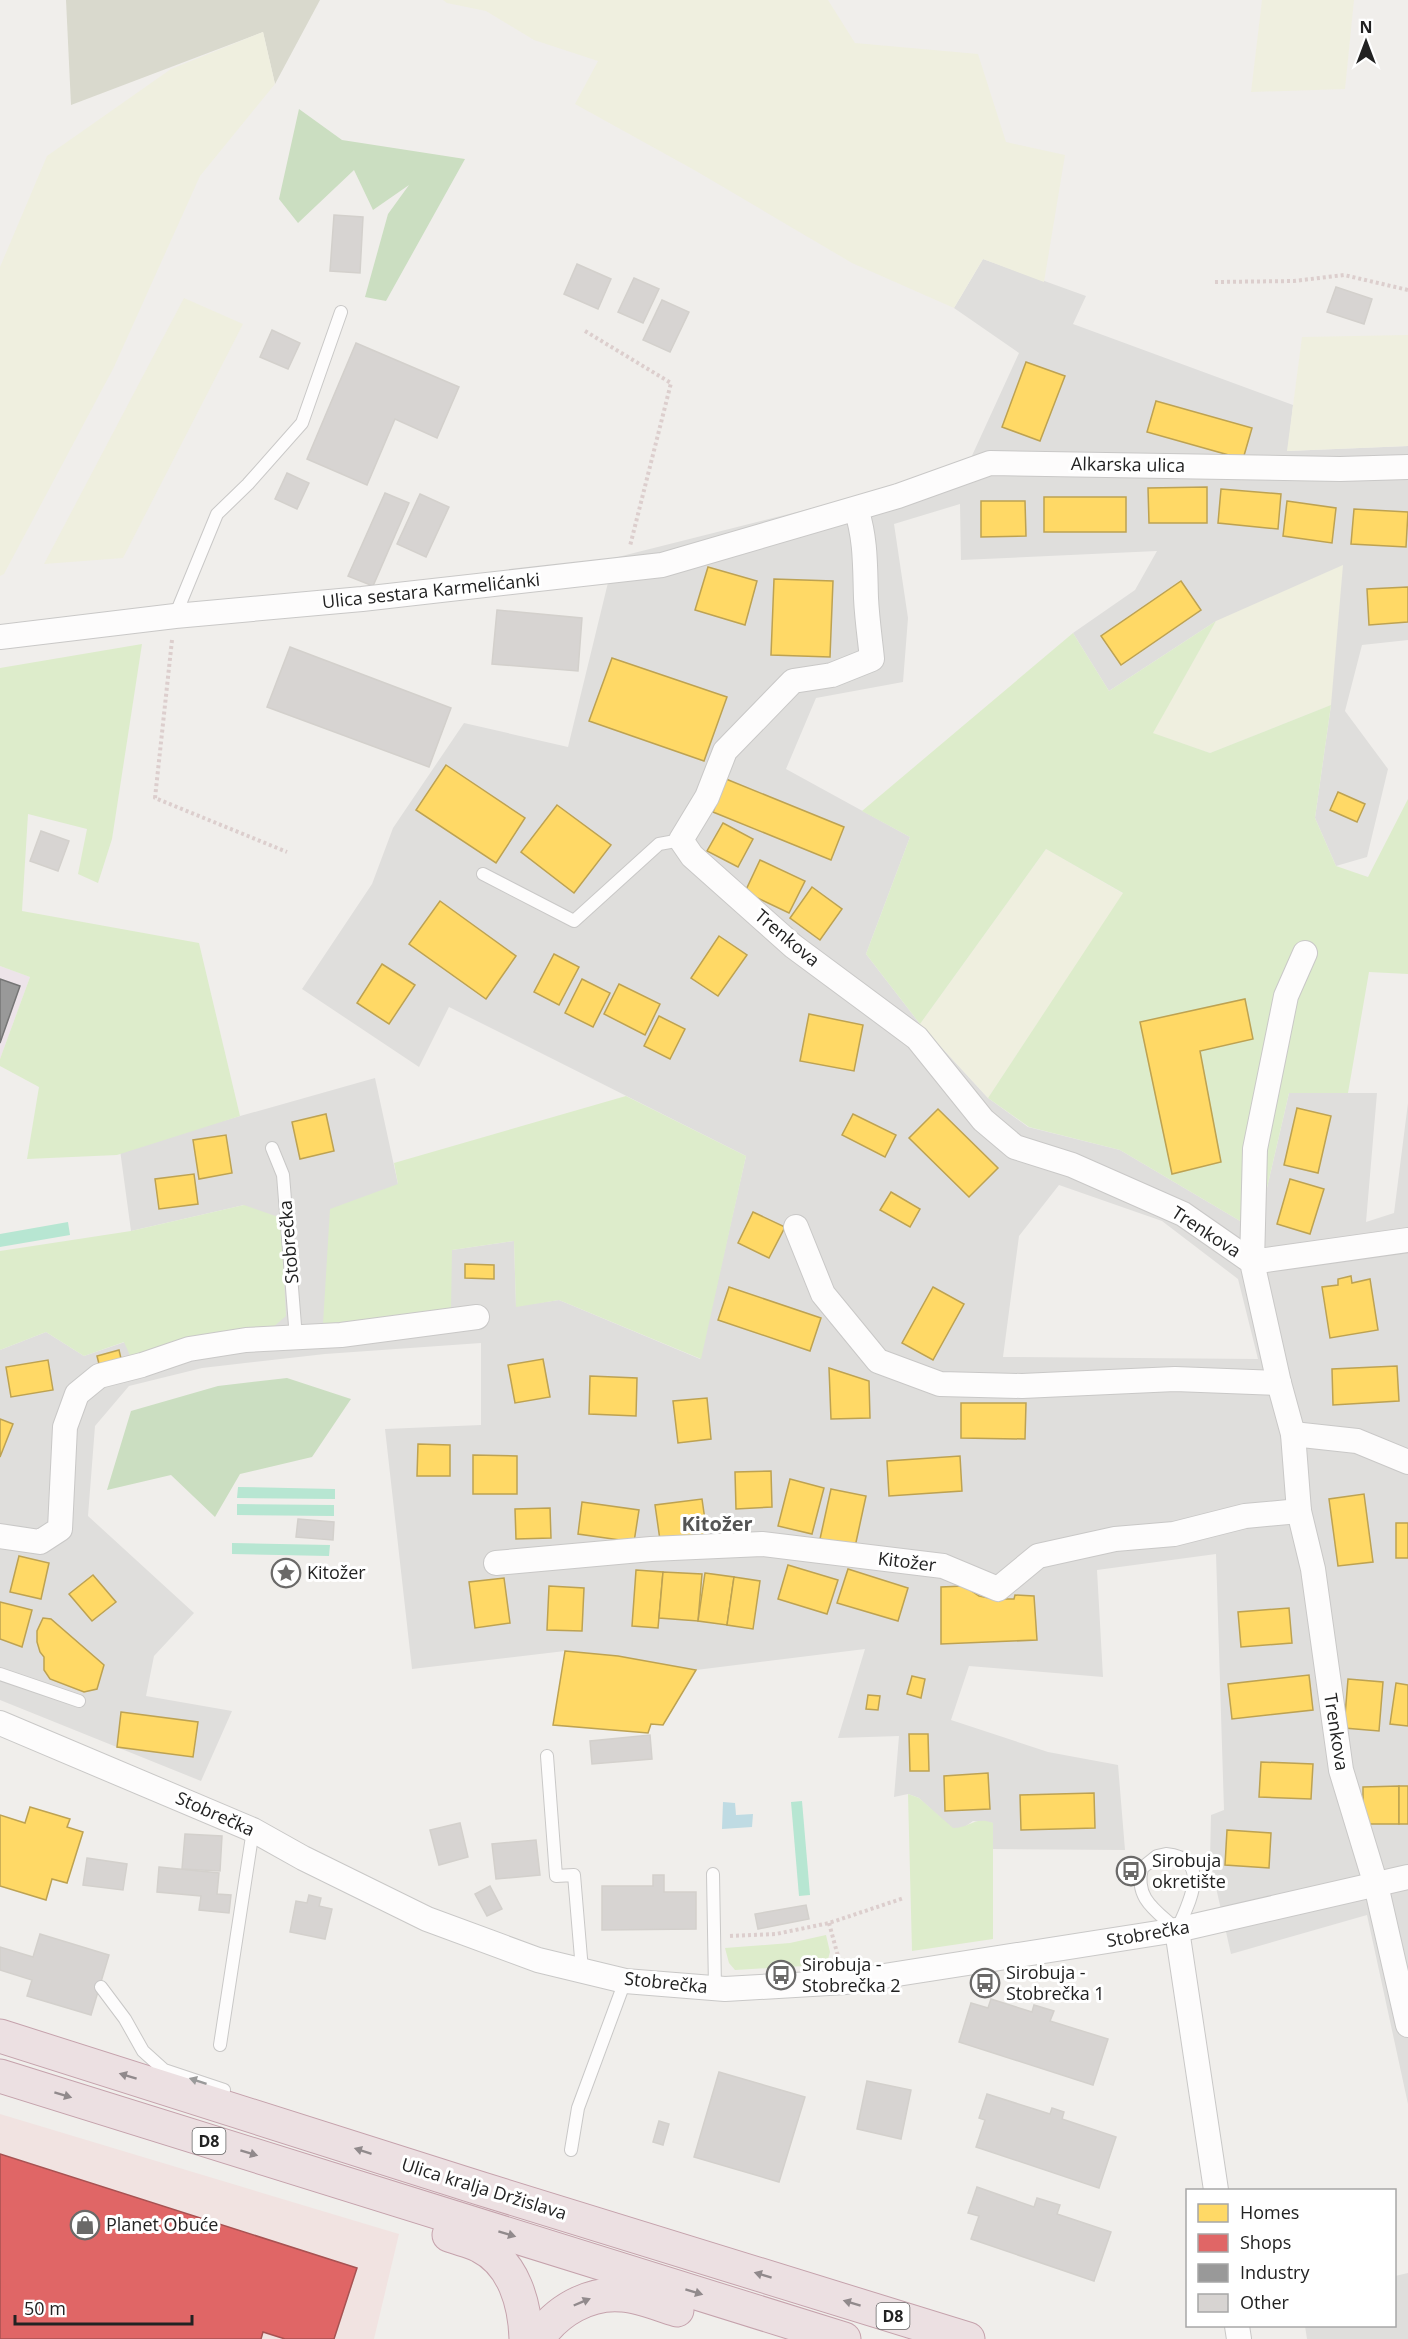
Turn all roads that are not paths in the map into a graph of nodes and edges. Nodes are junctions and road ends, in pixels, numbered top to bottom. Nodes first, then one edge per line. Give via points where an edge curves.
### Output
1 (341, 312) dead end
2 (1408, 466) edge
3 (856, 509) junction
4 (175, 616) junction
5 (0, 637) edge
6 (681, 840) junction
7 (483, 874) dead end
8 (1305, 953) dead end
9 (272, 1148) dead end
10 (796, 1227) dead end
11 (1407, 1234) edge
12 (1252, 1262) junction
13 (477, 1317) dead end
14 (296, 1338) junction
15 (1279, 1383) junction
16 (1293, 1434) junction
17 (1408, 1462) edge
18 (1299, 1511) junction
19 (0, 1536) edge
20 (496, 1563) dead end
21 (0, 1674) edge
22 (79, 1701) dead end
23 (0, 1723) edge
24 (547, 1756) dead end
25 (253, 1830) junction
26 (712, 1874) dead end
27 (1408, 1877) edge
28 (1376, 1885) junction
29 (1177, 1930) junction
30 (582, 1970) junction
31 (625, 1981) junction
32 (101, 1987) dead end
33 (715, 1988) junction
34 (1408, 2025) edge
35 (0, 2037) edge
36 (220, 2045) dead end
37 (0, 2076) edge
38 (244, 2112) junction
39 (571, 2150) dead end
40 (1216, 2189) edge
41 (411, 2204) junction
42 (782, 2319) junction
43 (526, 2339) edge
44 (538, 2339) edge
45 (844, 2339) edge
46 (968, 2339) edge

1 - 4 lane via 302,423 217,514
2 - 3 street, Alkarska ulica via 990,463
3 - 4 street, Ulica sestara Karmelićanki via 662,565
3 - 6 street via 866,565 872,660 832,675 793,681 725,751 707,797
4 - 5 street, Ulica sestara Karmelićanki
6 - 7 lane via 659,844 574,921
6 - 12 street, Trenkova via 692,856 793,946 917,1038 982,1120 1014,1147 1072,1165 1184,1214
8 - 12 street via 1286,996 1255,1149
9 - 14 lane, Stobrečka via 283,1175
10 - 15 street via 823,1294 878,1361 940,1384 1022,1386 1175,1379
11 - 12 street, Trenkova
12 - 15 street, Trenkova
13 - 14 street
14 - 19 street via 246,1340 189,1349 99,1376 77,1394 65,1426 60,1528 40,1542
15 - 16 street, Trenkova
16 - 17 street via 1357,1441
16 - 18 street, Trenkova
18 - 20 street, Kitožer via 1245,1516 1174,1534 1115,1539 1038,1556 998,1589 943,1566 762,1544 651,1548
18 - 28 street, Trenkova via 1313,1569 1341,1770
21 - 22 lane
23 - 25 street, Stobrečka
24 - 30 lane via 556,1876 574,1875
25 - 30 street, Stobrečka via 427,1920 538,1960
25 - 36 lane
26 - 33 lane
27 - 28 street, Stobrečka
28 - 29 street, Stobrečka
28 - 34 street, Trenkova
29 - 29 lane via 1194,1889 1193,1872 1174,1855 1157,1856 1142,1868 1140,1887 1149,1904
29 - 33 street, Stobrečka via 846,1982
29 - 40 street
30 - 31 street, Stobrečka
31 - 33 street, Stobrečka
31 - 39 lane via 578,2109
38 -> 32 lane via 230,2092 164,2070 142,2051
38 -> 35 highway, Ulica kralja Držislava / D8
37 -> 41 highway, Ulica kralja Držislava / D8
46 -> 38 highway, Ulica kralja Držislava / D8
41 -> 42 highway, Ulica kralja Držislava / D8
41 - 43 highway via 428,2225 481,2247 503,2263 516,2284
44 -> 42 highway via 566,2310 605,2295 624,2295 730,2325
42 - 45 highway, Ulica kralja Držislava / D8

